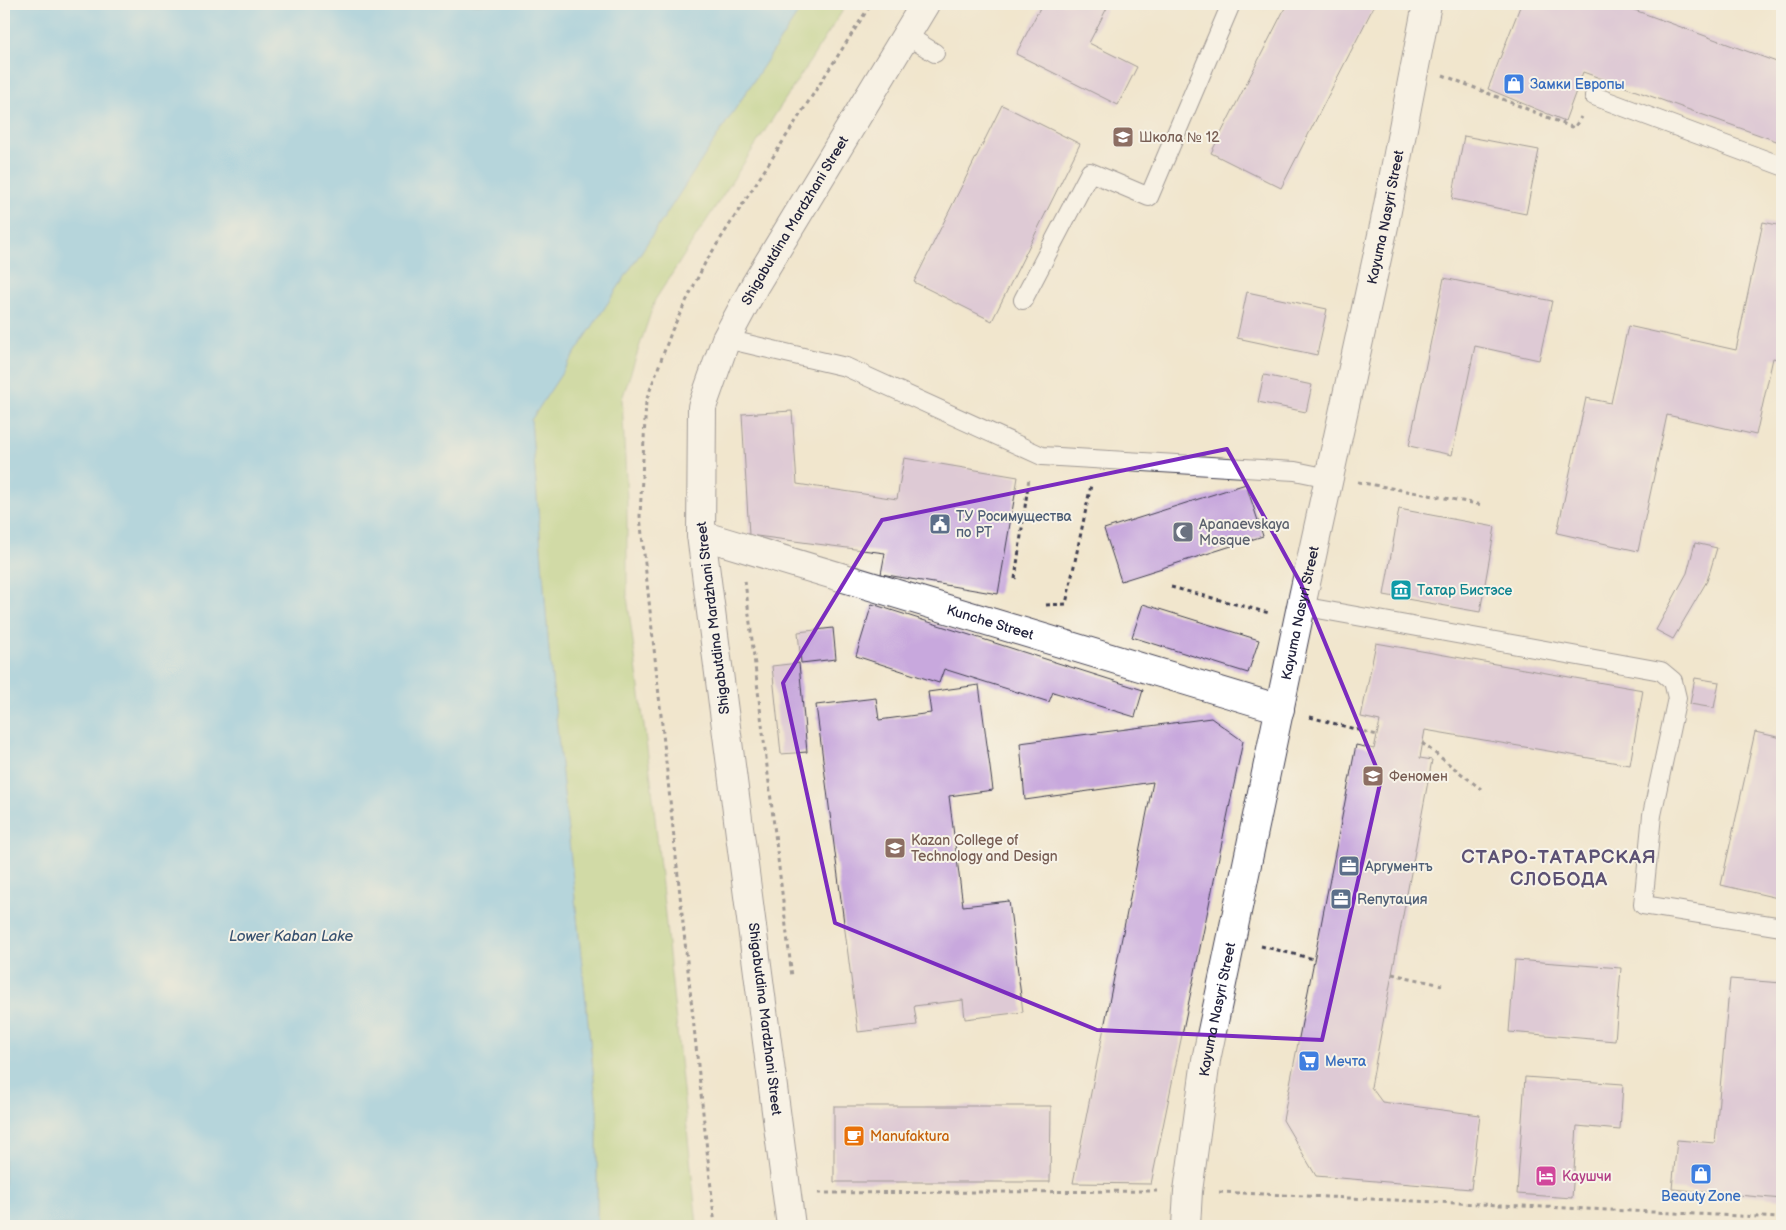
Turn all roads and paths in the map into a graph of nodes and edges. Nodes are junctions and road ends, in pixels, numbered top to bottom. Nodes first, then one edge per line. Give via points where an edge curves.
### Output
1 (926, 4) edge
2 (1231, 4) edge
3 (1427, 4) edge
4 (906, 35) junction
5 (935, 53) dead end
6 (1415, 63) junction
7 (1594, 96) joint
8 (1782, 166) edge
9 (1023, 300) dead end
10 (726, 339) junction
11 (1033, 453) junction
12 (1096, 460) junction
13 (1329, 478) junction
14 (1483, 505) dead end
15 (701, 535) junction
16 (745, 577) dead end
17 (1015, 579) dead end
18 (1170, 587) dead end
19 (1040, 605) dead end
20 (1300, 613) junction
21 (1280, 709) junction
22 (1377, 735) dead end
23 (1422, 744) dead end
24 (1481, 789) dead end
25 (1782, 928) edge
26 (1232, 940) junction
27 (1314, 959) dead end
28 (1392, 974) dead end
29 (793, 983) dead end
30 (1442, 984) dead end
31 (817, 1184) dead end
32 (1188, 1191) junction
33 (818, 1193) junction
34 (819, 1201) dead end
35 (1782, 1218) edge
36 (791, 1226) edge
37 (1186, 1226) edge

1 - 4 street, Shigabutdina Mardzhani Street
2 - 9 lane via 1149,197 1090,172
3 - 6 street, Kayuma Nasyri Street
4 - 5 lane
4 - 10 street, Shigabutdina Mardzhani Street via 755,285
6 - 7 path via 1574,128
6 - 13 street, Kayuma Nasyri Street via 1382,236
7 - 8 lane
10 - 11 lane via 846,367
10 - 15 street, Shigabutdina Mardzhani Street via 702,408
11 - 12 lane
11 - 17 path
12 - 13 lane via 1295,471
12 - 19 path via 1066,604
13 - 14 path
13 - 20 street, Kayuma Nasyri Street
15 - 21 street, Kunche Street
15 - 36 street, Shigabutdina Mardzhani Street
16 - 29 path
18 - 20 path
20 - 21 street, Kayuma Nasyri Street
20 - 25 lane via 1661,671 1673,681 1677,698 1652,815 1643,905
21 - 22 path
21 - 26 street, Kayuma Nasyri Street
23 - 24 path
26 - 27 path
26 - 32 street, Kayuma Nasyri Street via 1206,1060
28 - 30 path
31 - 33 path
32 - 33 path
32 - 35 path
32 - 37 street, Kayuma Nasyri Street
33 - 34 path

